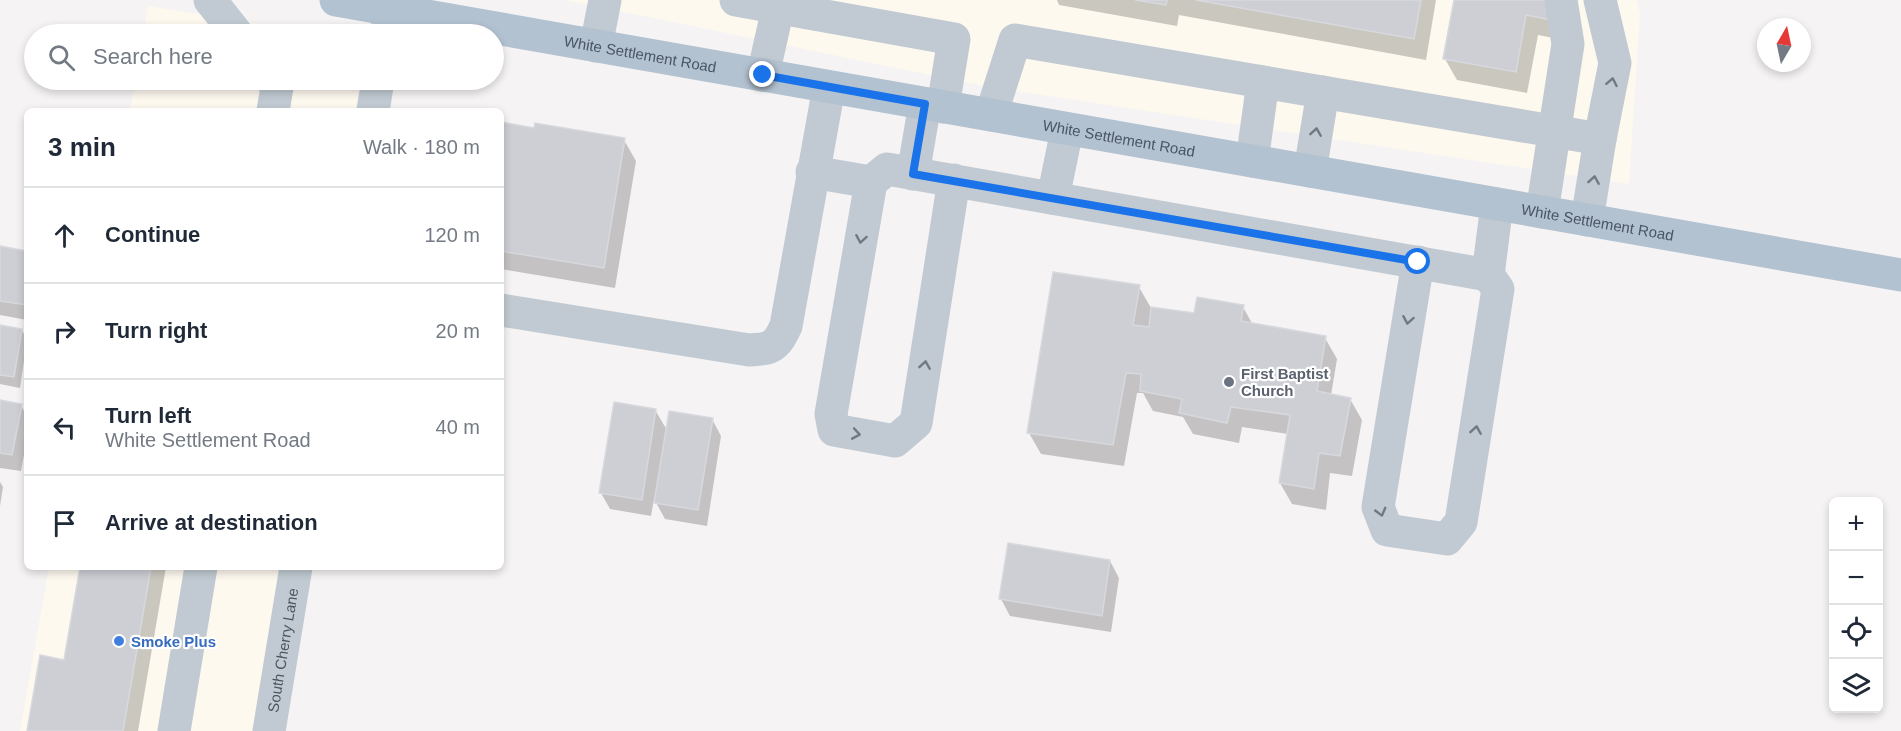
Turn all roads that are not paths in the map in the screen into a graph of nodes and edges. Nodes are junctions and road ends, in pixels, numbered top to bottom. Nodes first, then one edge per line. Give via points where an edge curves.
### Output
1 (210, 0) edge
2 (336, 0) edge
3 (605, 0) edge
4 (736, 0) edge
5 (1562, 0) edge
6 (1600, 0) edge
7 (778, 8) junction
8 (389, 15) edge
9 (229, 24) edge
10 (449, 24) edge
11 (504, 32) edge
12 (596, 46) junction
13 (763, 75) junction
14 (1263, 82) junction
15 (829, 87) junction
16 (276, 90) edge
17 (376, 90) edge
18 (1323, 92) junction
19 (934, 105) junction
20 (274, 108) edge
21 (373, 108) edge
22 (991, 115) junction
23 (1067, 130) junction
24 (1554, 132) junction
25 (1600, 139) junction
26 (1252, 161) junction
27 (1310, 171) junction
28 (813, 172) junction
29 (913, 174) junction
30 (954, 180) junction
31 (871, 182) junction
32 (1053, 198) junction
33 (1497, 204) junction
34 (1542, 212) junction
35 (1587, 220) junction
36 (1418, 262) junction
37 (1488, 275) junction
38 (1901, 275) edge
39 (504, 310) edge
40 (201, 570) edge
41 (296, 570) edge
42 (174, 731) edge
43 (269, 731) edge

1 - 9 street
2 - 8 main road, White Settlement Road
3 - 12 street
4 - 7 street
5 - 24 street via 1568,44
25 -> 6 street via 1615,63
7 - 13 street
7 - 19 street via 954,39
8 - 10 main road, White Settlement Road
11 - 12 main road, White Settlement Road
12 - 13 main road, White Settlement Road
13 - 15 main road, White Settlement Road
14 - 18 street
14 - 22 street via 1016,40
14 - 26 street
15 - 19 main road, White Settlement Road
15 - 28 street
16 - 20 street
17 - 21 street
18 - 24 street
27 -> 18 street
19 - 22 main road, White Settlement Road
19 - 29 street
22 - 23 main road, White Settlement Road
23 - 26 main road, White Settlement Road
23 - 32 street
24 - 25 street
24 - 34 street
35 -> 25 street
26 - 27 main road, White Settlement Road
27 - 33 main road, White Settlement Road
28 - 31 street
28 - 39 street via 786,326 778,342 767,350
29 - 30 street
29 - 31 street via 887,169
31 -> 30 street via 831,414 834,430 895,441 916,423
30 - 32 street
32 - 36 street
33 - 34 main road, White Settlement Road
33 - 37 street
34 - 35 main road, White Settlement Road
35 - 38 main road, White Settlement Road
36 - 37 street
36 -> 37 street via 1378,507 1387,530 1447,539 1461,522 1498,289
40 - 42 street
41 - 43 street, South Cherry Lane

